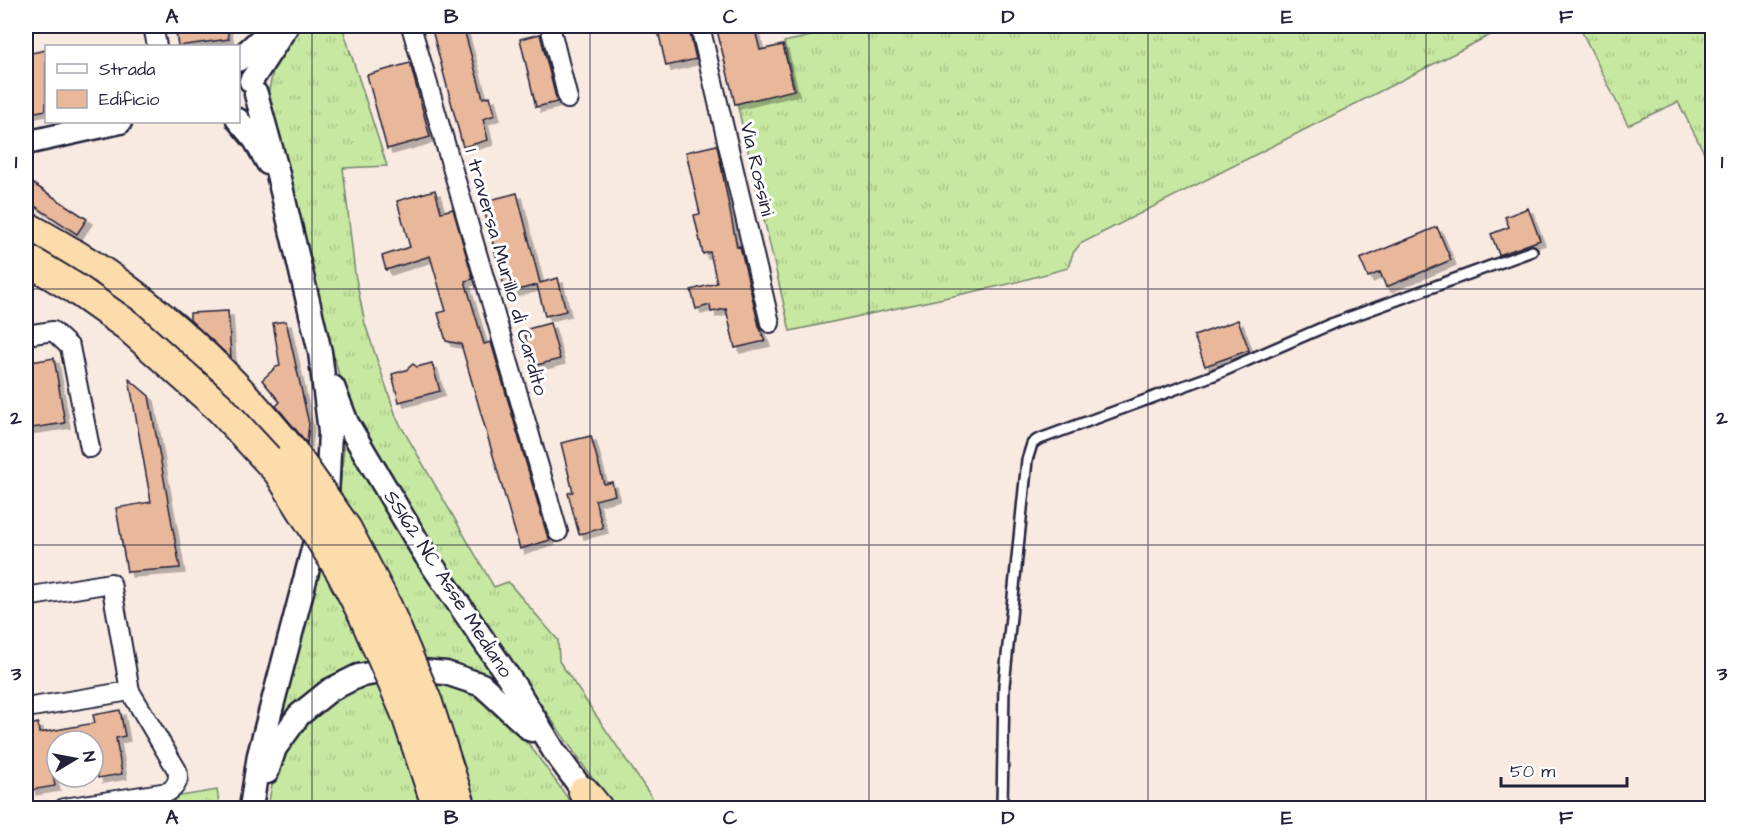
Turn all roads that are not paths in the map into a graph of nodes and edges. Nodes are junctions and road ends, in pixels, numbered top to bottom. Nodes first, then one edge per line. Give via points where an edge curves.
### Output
1 (153, 26) edge
2 (275, 26) edge
3 (287, 26) edge
4 (411, 26) edge
5 (550, 26) edge
6 (700, 26) edge
7 (157, 45) edge
8 (240, 58) edge
9 (249, 83) edge
10 (568, 99) dead end
11 (240, 119) edge
12 (240, 122) edge
13 (116, 123) edge
14 (26, 143) edge
15 (285, 206) junction
16 (26, 226) edge
17 (1532, 251) dead end
18 (26, 259) edge
19 (770, 323) dead end
20 (26, 335) edge
21 (320, 352) junction
22 (90, 448) dead end
23 (558, 532) dead end
24 (26, 597) edge
25 (130, 691) junction
26 (26, 708) edge
27 (554, 751) junction
28 (591, 803) edge
29 (64, 808) edge
30 (252, 808) edge
31 (438, 808) edge
32 (461, 808) edge
33 (1002, 808) edge

1 - 7 street
2 - 8 street
3 - 9 street
4 - 23 street, 1 traversa Murillo di Cardito
5 - 10 street
6 - 19 street, Via Rossini
9 - 11 street via 252,110
9 - 15 street, SS162 NC Asse Mediano
12 - 15 street, SS162 NC Asse Mediano via 267,161
13 - 14 street
15 - 21 street, SS162 NC Asse Mediano
16 - 32 highway, bridge via 123,287 177,332 238,387 293,453 346,529 387,609 427,703
17 - 33 lane via 1331,324 1214,375 1032,444 1004,685
18 - 31 highway, bridge via 127,325 220,408 279,472 364,615 406,712
20 - 22 street via 53,331 70,346
21 - 27 street, SS162 NC Asse Mediano via 347,423 426,556
21 - 30 street, SS162 NC Asse Mediano via 330,432 327,496 259,755
24 - 25 street via 111,583
25 - 26 street
25 - 29 street via 177,770 176,784 162,794
27 - 28 street, SS162 NC Asse Mediano
27 - 30 street via 482,685 446,673 395,669 358,676 330,690 299,715 275,748

